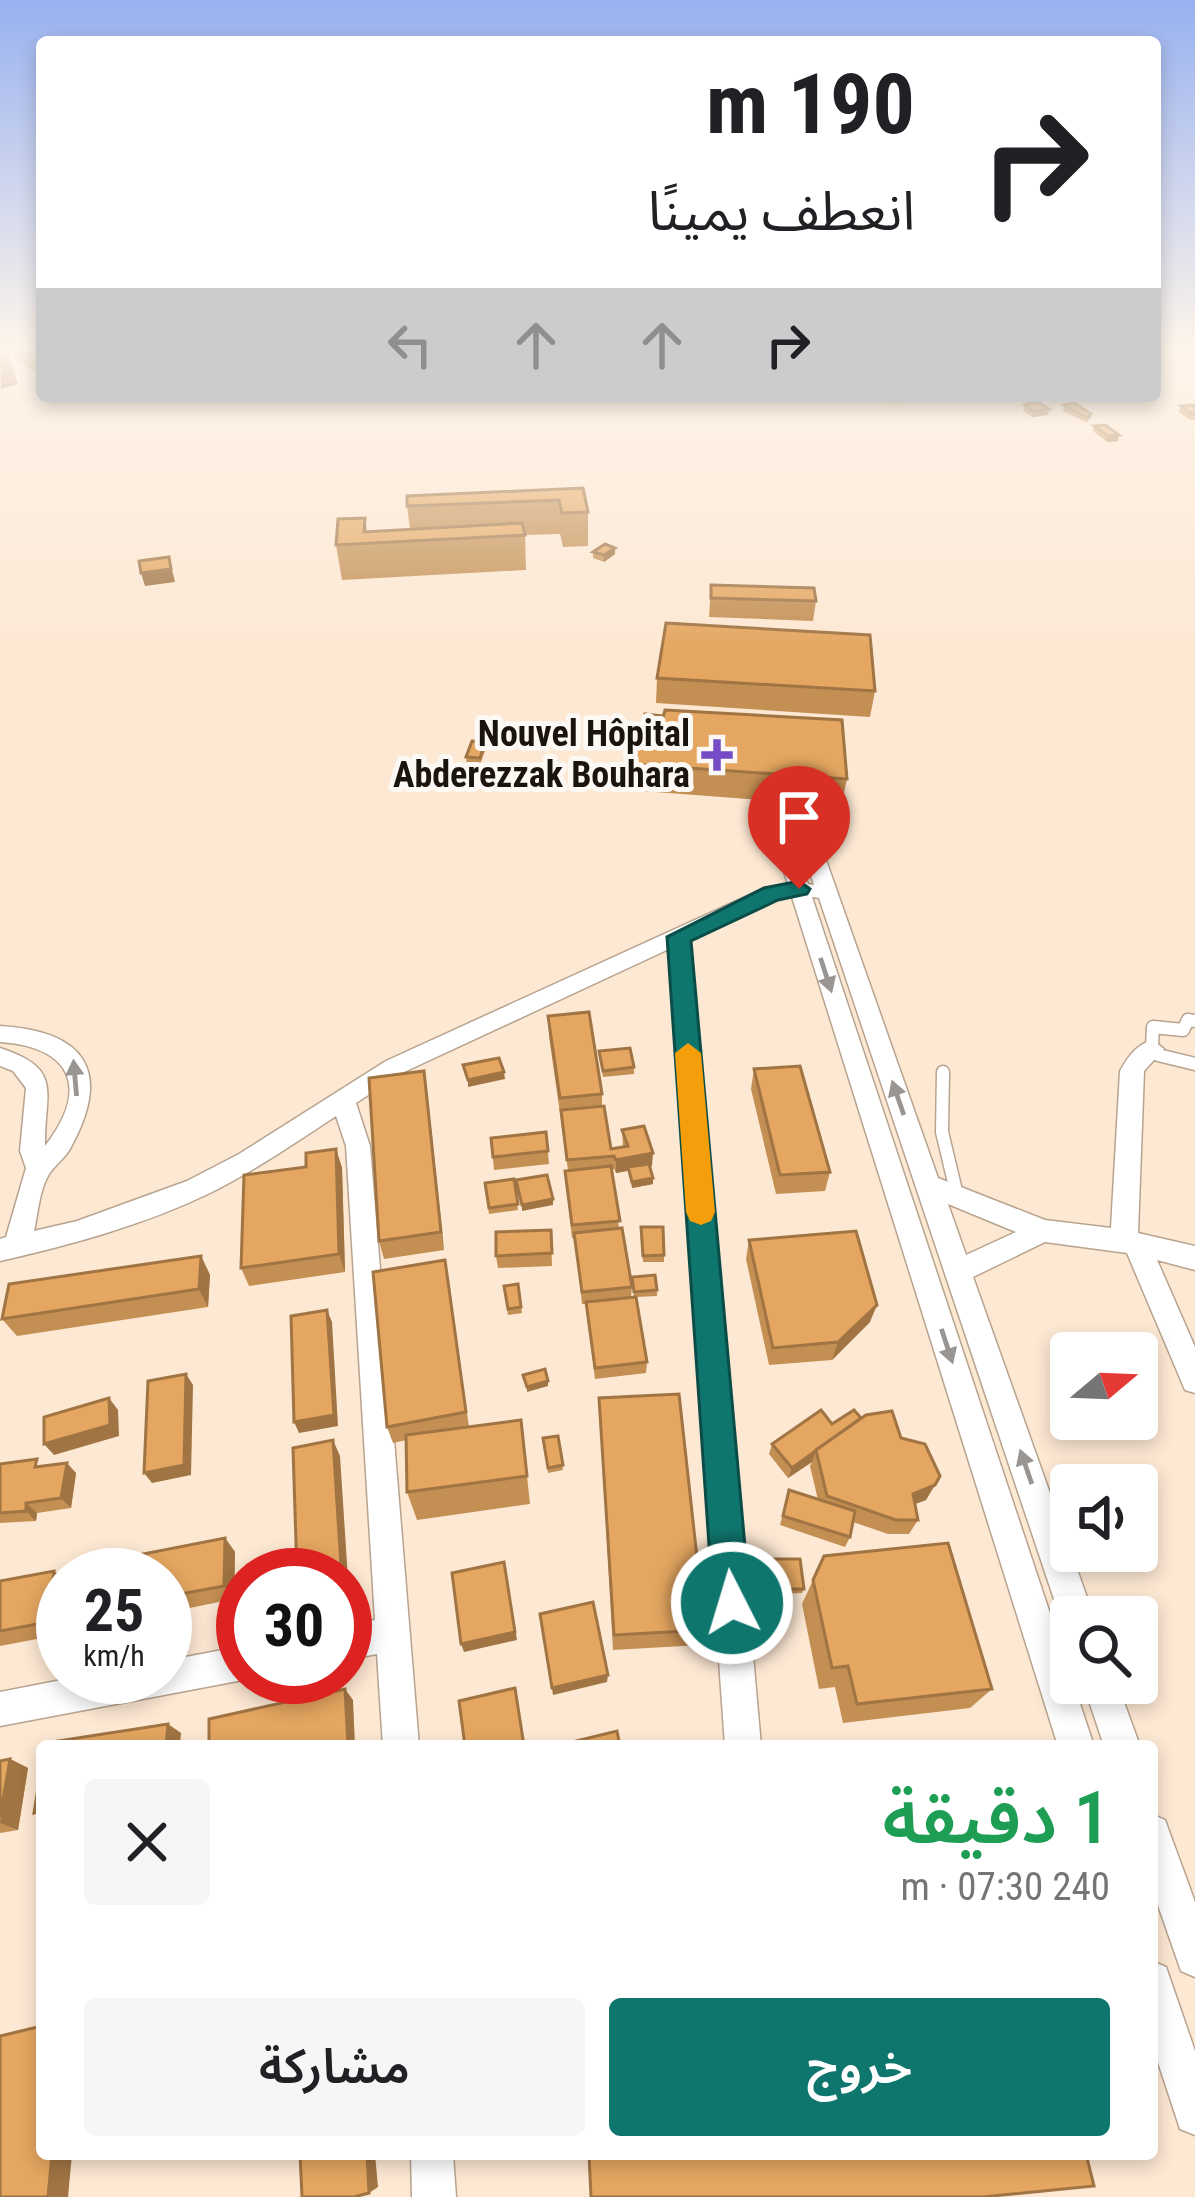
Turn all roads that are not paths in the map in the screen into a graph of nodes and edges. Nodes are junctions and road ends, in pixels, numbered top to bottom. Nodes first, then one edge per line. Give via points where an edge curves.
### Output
1 (805, 865) junction
2 (679, 937) junction
3 (1195, 1021) edge
4 (0, 1034) edge
5 (1152, 1049) junction
6 (0, 1057) edge
7 (1195, 1064) edge
8 (943, 1072) dead end
9 (343, 1100) junction
10 (38, 1167) junction
11 (928, 1185) junction
12 (957, 1195) junction
13 (1043, 1231) junction
14 (1131, 1242) junction
15 (8, 1249) edge
16 (1195, 1258) edge
17 (958, 1271) junction
18 (1195, 1381) edge
19 (1071, 1596) edge
20 (392, 1634) junction
21 (372, 1638) edge
22 (216, 1668) edge
23 (1107, 1704) edge
24 (0, 1709) edge
25 (401, 1740) edge
26 (743, 1740) edge
27 (1074, 1740) edge
28 (1120, 1740) edge
29 (1158, 1850) edge
30 (1195, 1957) edge
31 (1158, 2000) edge
32 (1195, 2114) edge
33 (431, 2160) edge
34 (434, 2197) edge

1 - 2 street via 772,893
11 -> 1 street
1 -> 27 street
2 - 9 street via 421,1054
2 - 26 street
3 - 5 lane via 1184,1030 1153,1027
10 -> 4 street via 63,1140 79,1068 51,1040
5 - 7 lane
5 - 14 street via 1132,1072
6 - 10 street via 29,1070 38,1087 31,1147
8 - 12 lane via 942,1132
9 - 15 street via 196,1189
9 - 20 street via 358,1146
10 - 15 street
11 - 12 street
11 - 17 street
12 - 13 street
13 - 14 street
13 - 17 street
14 - 16 street
14 - 18 street
19 -> 17 street
20 - 21 street
20 - 25 street
22 - 24 street
23 - 28 street
29 - 30 street
31 - 32 street
33 - 34 street

